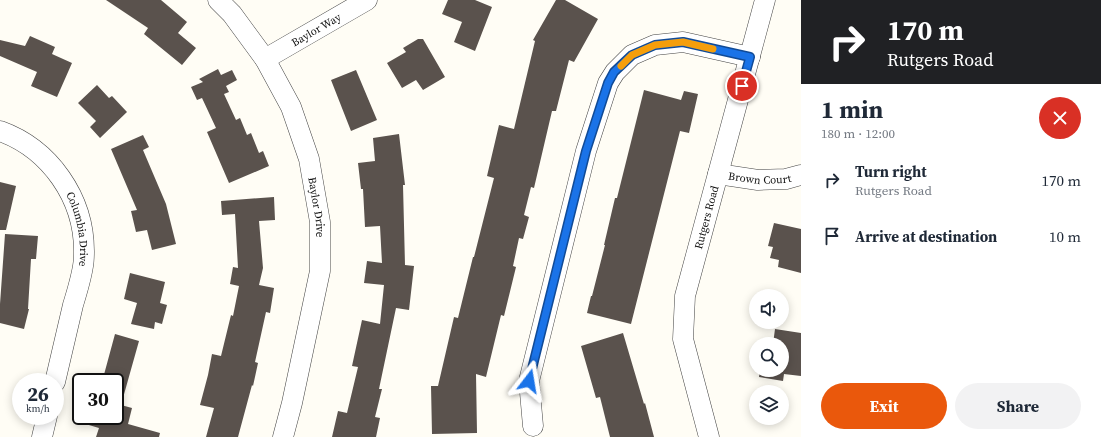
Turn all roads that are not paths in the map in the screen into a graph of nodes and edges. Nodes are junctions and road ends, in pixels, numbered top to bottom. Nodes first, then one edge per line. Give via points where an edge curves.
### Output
1 (218, 0) edge
2 (366, 0) edge
3 (765, 0) edge
4 (750, 57) junction
5 (265, 59) junction
6 (0, 131) edge
7 (718, 174) junction
8 (801, 175) edge
9 (57, 373) edge
10 (45, 425) edge
11 (532, 426) dead end
12 (42, 437) edge
13 (283, 437) edge
14 (709, 437) edge

1 - 5 street, Baylor Drive via 232,14
2 - 5 street, Baylor Way
3 - 4 street, Rutgers Road
4 - 7 street, Rutgers Road
4 - 11 street via 683,42 655,45 632,55 614,72 586,151 529,381
5 - 13 street, Baylor Drive via 290,107 309,159 320,222 320,271
6 - 9 street, Columbia Drive via 34,149 53,167 68,189 79,213 84,238 84,265
7 - 8 street, Brown Court via 758,180 786,179
7 - 14 street, Rutgers Road via 685,296 683,340
10 - 12 street

